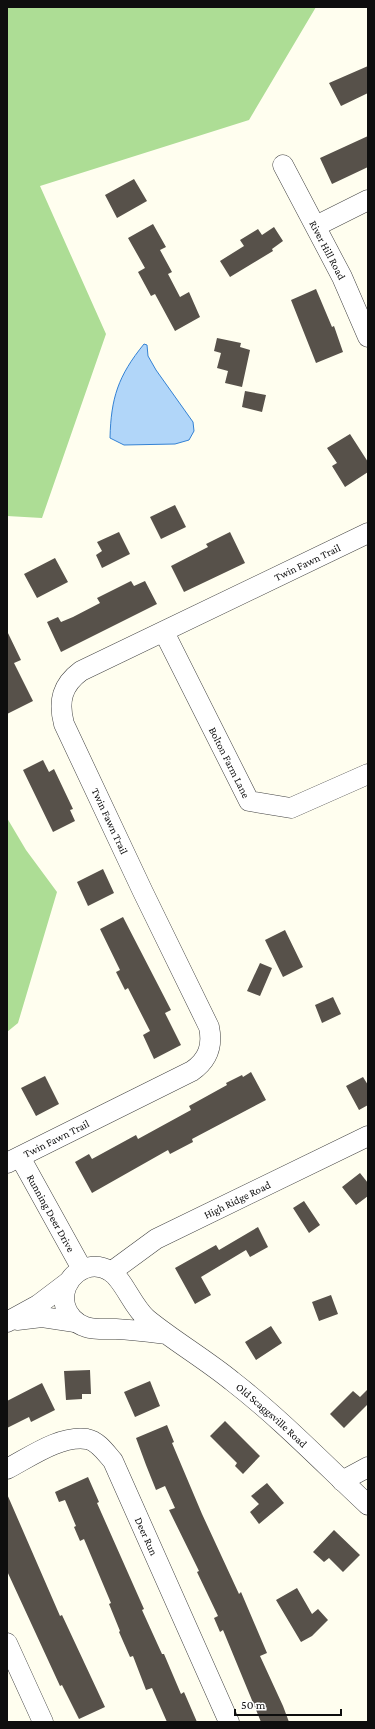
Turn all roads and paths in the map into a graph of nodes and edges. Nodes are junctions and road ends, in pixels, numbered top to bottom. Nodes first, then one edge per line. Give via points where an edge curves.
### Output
1 (283, 164) dead end
2 (368, 200) edge
3 (316, 226) junction
4 (368, 337) edge
5 (368, 533) edge
6 (164, 632) junction
7 (368, 774) edge
8 (368, 1136) edge
9 (14, 1160) edge
10 (82, 1269) junction
11 (111, 1272) junction
12 (67, 1283) junction
13 (123, 1288) junction
14 (9, 1321) edge
15 (75, 1322) junction
16 (98, 1328) junction
17 (167, 1334) junction
18 (368, 1467) edge
19 (7, 1469) edge
20 (342, 1481) junction
21 (368, 1505) edge
22 (7, 1643) edge
23 (43, 1722) edge
24 (229, 1722) edge

1 - 3 street, River Hill Road
2 - 3 street
3 - 4 street, River Hill Road via 342,276
5 - 6 street, Twin Fawn Trail
6 - 7 street, Bolton Farm Lane via 249,801 291,808
6 - 9 street, Twin Fawn Trail via 73,677 62,693 61,713 67,731 209,1027 212,1037 211,1048 201,1065 192,1071
8 - 11 street, High Ridge Road via 156,1239
9 - 10 street, Running Deer Drive
10 - 11 street via 95,1267
10 - 12 street
11 - 13 street
12 - 14 street via 38,1305
12 - 15 street via 63,1298 66,1310
13 - 16 street via 125,1302 120,1313 108,1325
13 - 17 street, Old Scaggsville Road via 138,1311
14 - 15 street via 42,1317
15 - 16 street via 87,1328
16 - 17 street, Old Scaggsville Road
17 - 20 street, Old Scaggsville Road via 262,1405
18 - 20 street
19 - 24 street, Deer Run via 50,1447 71,1440 88,1439 113,1461
20 - 21 street, Old Scaggsville Road
22 - 23 street

